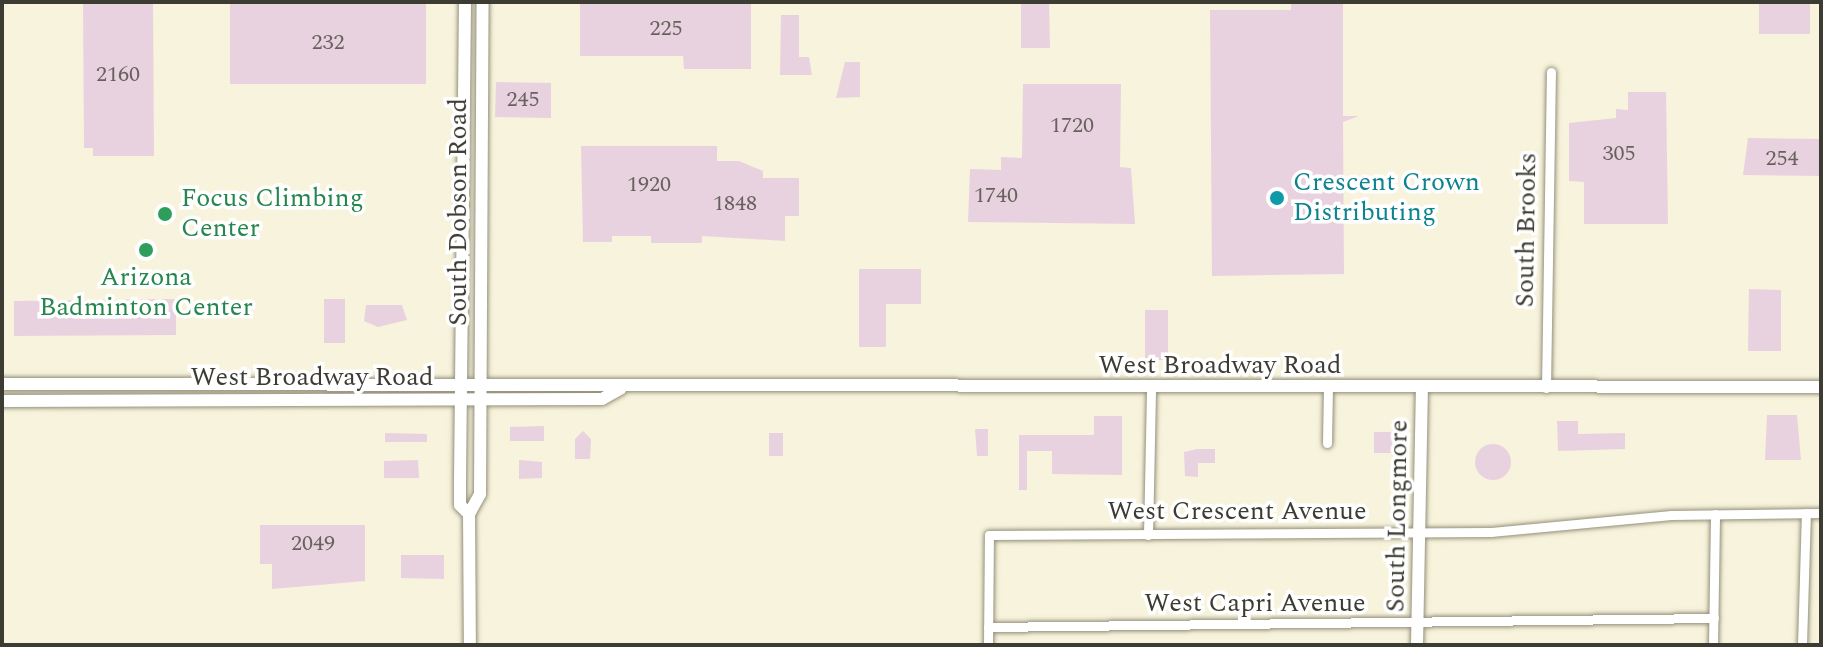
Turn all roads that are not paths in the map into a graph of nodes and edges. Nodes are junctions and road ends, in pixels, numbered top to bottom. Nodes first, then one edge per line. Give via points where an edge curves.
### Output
1 (465, 2) edge
2 (483, 2) edge
3 (1551, 72) dead end
4 (461, 380) junction
5 (480, 380) junction
6 (2, 384) edge
7 (1821, 387) edge
8 (1328, 388) junction
9 (1422, 388) junction
10 (1546, 388) junction
11 (620, 389) junction
12 (1151, 389) junction
13 (461, 400) junction
14 (480, 400) junction
15 (2, 401) edge
16 (1327, 443) dead end
17 (1806, 513) junction
18 (1821, 513) edge
19 (469, 514) junction
20 (1715, 514) junction
21 (1419, 533) junction
22 (1148, 535) junction
23 (1714, 618) junction
24 (1417, 625) junction
25 (988, 627) junction
26 (470, 645) edge
27 (988, 645) edge
28 (1417, 645) edge
29 (1713, 645) edge
30 (1802, 645) edge

1 - 4 main road, South Dobson Road
2 - 5 main road, South Dobson Road
3 - 10 street, South Brooks
4 - 5 main road, West Broadway Road
4 - 6 main road, West Broadway Road
4 - 13 main road, South Dobson Road
5 - 11 main road, West Broadway Road via 603,380
5 - 14 main road, South Dobson Road
7 - 10 main road, West Broadway Road
8 - 9 main road, West Broadway Road
8 - 12 main road, West Broadway Road
8 - 16 street
9 - 10 main road, West Broadway Road
9 - 21 main road, South Longmore
11 - 12 main road, West Broadway Road
11 - 14 main road, West Broadway Road via 602,399
12 - 22 street
13 - 14 main road, West Broadway Road
13 - 15 main road, West Broadway Road
13 - 19 main road, South Dobson Road via 460,505
14 - 19 main road, South Dobson Road via 479,505
17 - 18 street, West Crescent Avenue
17 - 20 street, West Crescent Avenue
17 - 30 street
19 - 26 main road, South Dobson Road
20 - 21 street, West Crescent Avenue
20 - 23 street
21 - 22 street, West Crescent Avenue
21 - 24 main road, South Longmore
22 - 25 street, West Crescent Avenue via 989,535
23 - 24 street, West Capri Avenue
23 - 29 street
24 - 25 street, West Capri Avenue
24 - 28 main road, South Longmore
25 - 27 street

